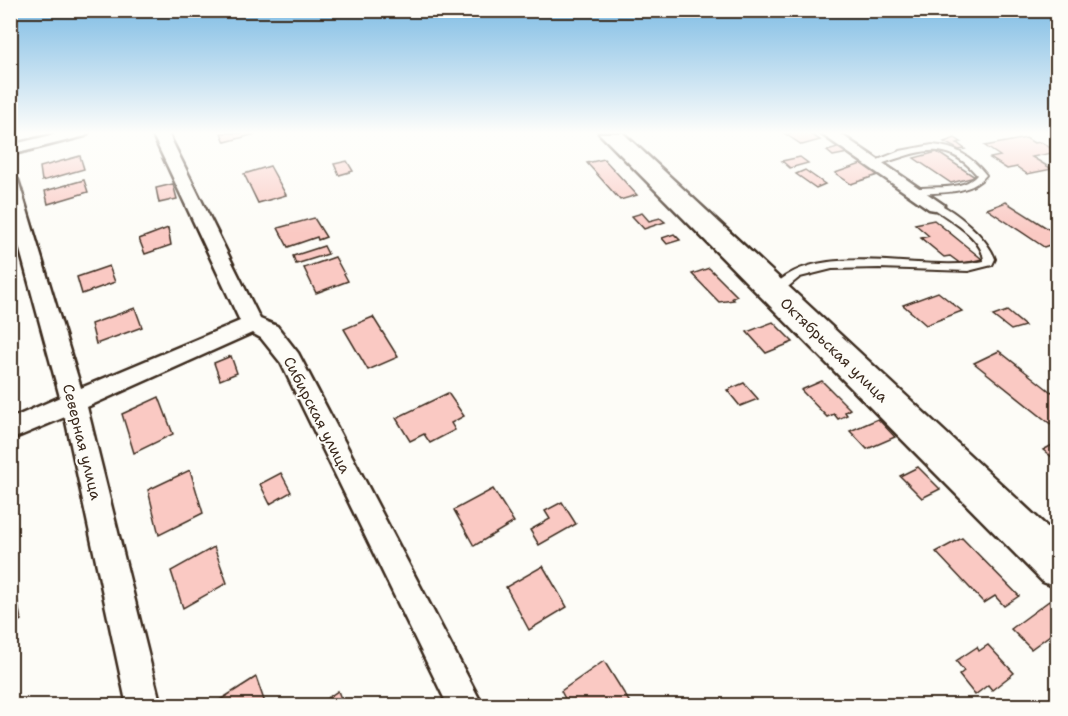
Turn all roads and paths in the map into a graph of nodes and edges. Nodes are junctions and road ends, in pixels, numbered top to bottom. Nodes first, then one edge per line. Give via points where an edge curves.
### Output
1 (176, 166) edge
2 (644, 166) edge
3 (879, 166) edge
4 (973, 166) edge
5 (10, 180) edge
6 (916, 191) junction
7 (935, 205) joint
8 (774, 292) junction
9 (252, 324) junction
10 (74, 403) junction
11 (10, 430) edge
12 (1058, 567) edge
13 (144, 705) edge
14 (466, 705) edge

1 - 9 street, Сибирская улица
2 - 8 street, Октябрьская улица
3 - 6 street
4 - 6 lane via 982,175 977,181
5 - 10 street, Северная улица
6 - 7 street
7 - 8 lane via 975,234 987,250 988,263 968,268 820,267 795,274
8 - 12 street, Октябрьская улица
9 - 10 street
9 - 14 street, Сибирская улица via 269,332 290,359
10 - 11 street
10 - 13 street, Северная улица

